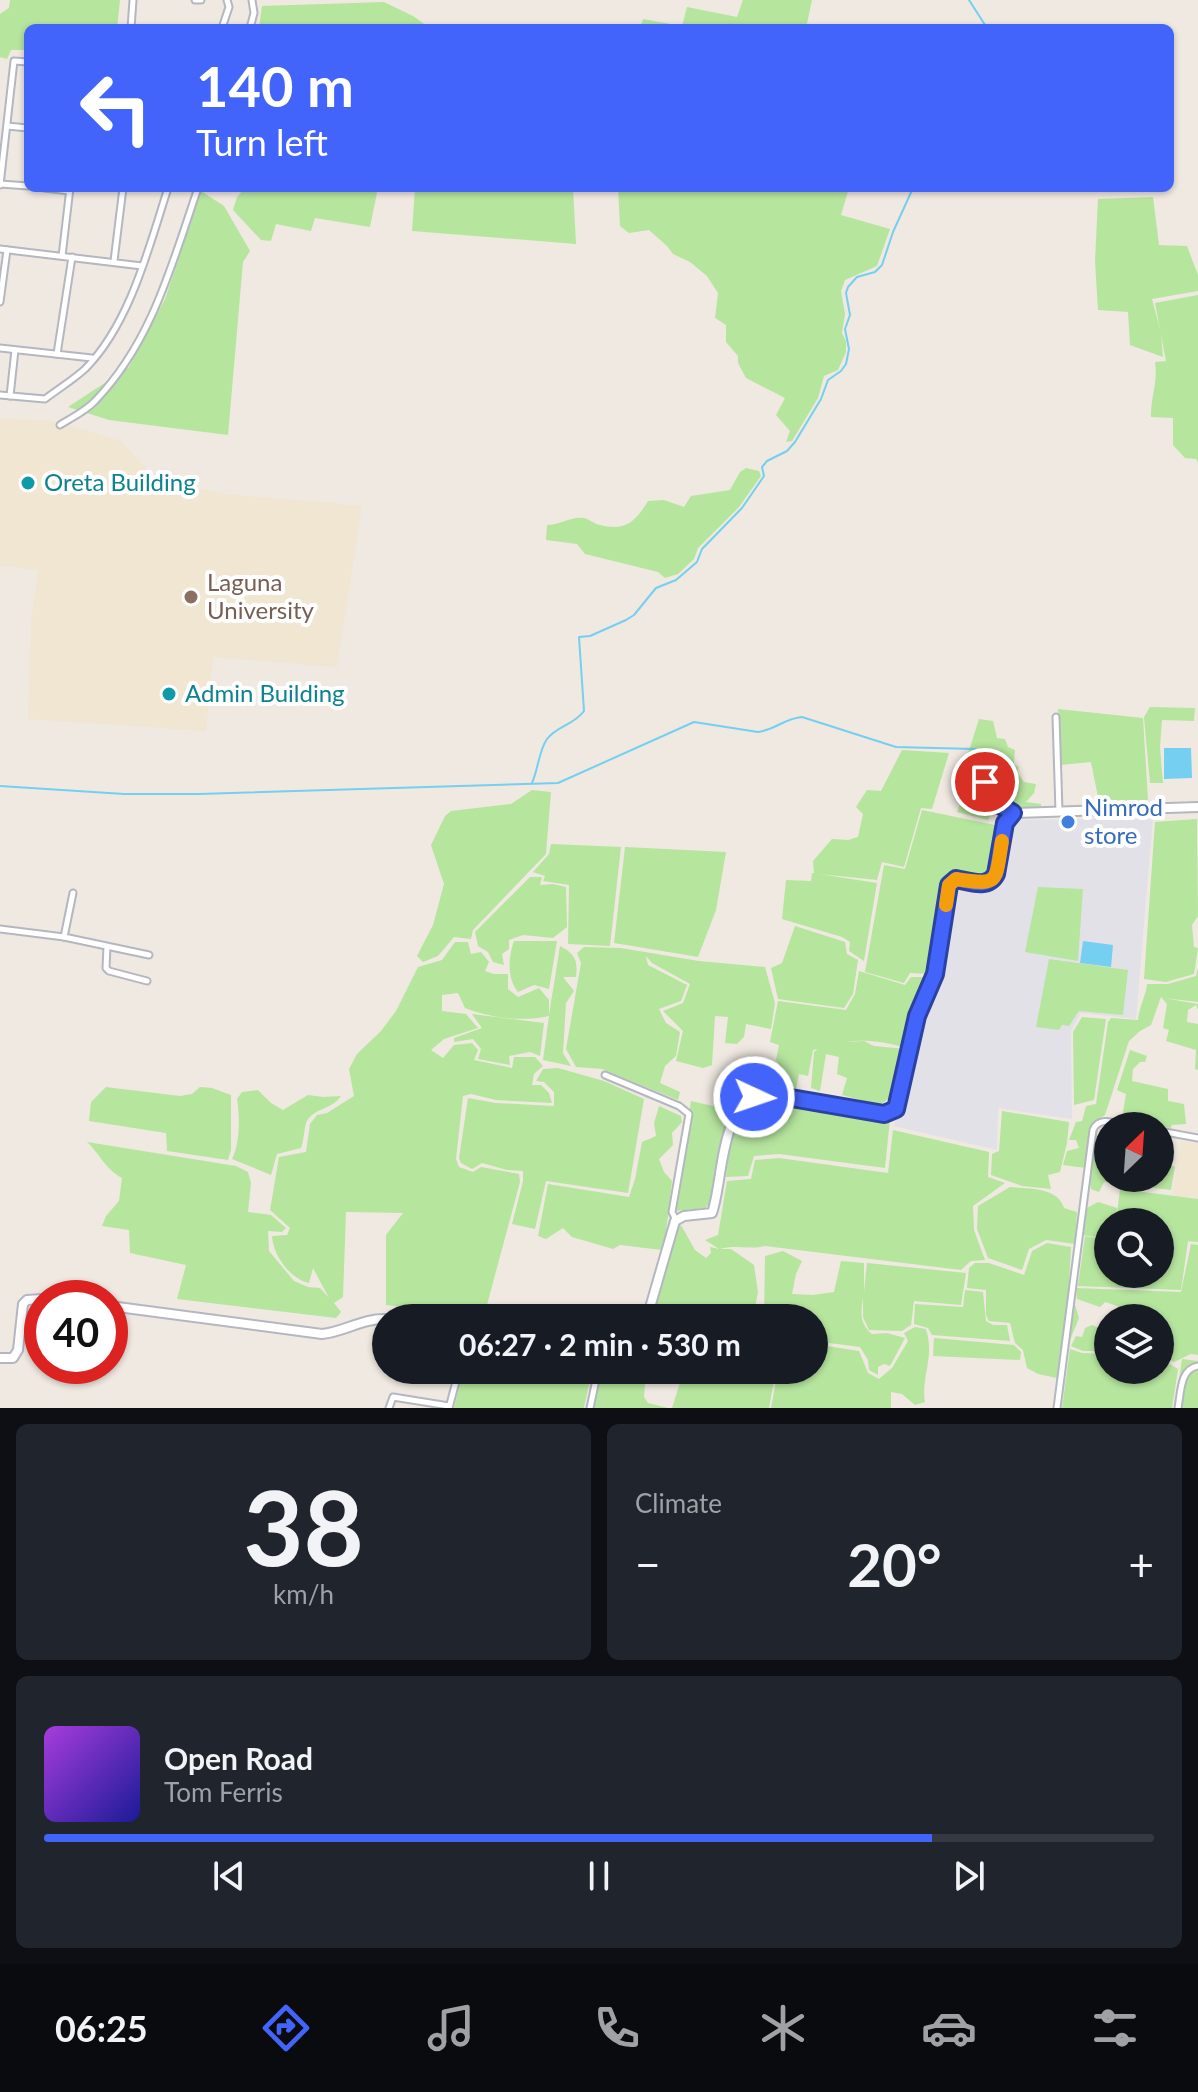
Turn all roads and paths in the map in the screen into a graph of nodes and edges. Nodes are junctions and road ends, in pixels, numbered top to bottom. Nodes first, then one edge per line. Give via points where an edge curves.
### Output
1 (133, 0) edge
2 (227, 0) edge
3 (252, 0) edge
4 (131, 24) edge
5 (223, 24) edge
6 (251, 24) edge
7 (24, 62) edge
8 (7, 126) junction
9 (24, 128) edge
10 (0, 184) edge
11 (24, 186) edge
12 (70, 192) edge
13 (123, 192) edge
14 (167, 192) edge
15 (194, 192) edge
16 (4, 249) edge
17 (62, 256) junction
18 (72, 257) junction
19 (114, 261) junction
20 (142, 266) junction
21 (0, 302) edge
22 (0, 348) edge
23 (15, 350) junction
24 (57, 354) junction
25 (93, 358) junction
26 (0, 395) edge
27 (10, 397) junction
28 (60, 425) dead end
29 (1056, 717) dead end
30 (985, 782) dead end
31 (1198, 807) edge
32 (1059, 811) junction
33 (1013, 813) junction
34 (73, 893) dead end
35 (0, 929) edge
36 (64, 937) junction
37 (107, 947) junction
38 (149, 955) dead end
39 (147, 981) dead end
40 (605, 1075) dead end
41 (1094, 1128) edge
42 (1174, 1134) edge
43 (1198, 1138) edge
44 (676, 1220) junction
45 (24, 1303) edge
46 (651, 1304) edge
47 (128, 1308) edge
48 (372, 1320) edge
49 (0, 1358) edge
50 (1198, 1366) edge
51 (455, 1384) edge
52 (595, 1384) edge
53 (449, 1407) edge
54 (389, 1408) edge
55 (590, 1408) edge
56 (1057, 1408) edge
57 (1178, 1408) edge

1 - 4 street
2 - 5 street
3 - 6 street
7 - 8 street via 14,61
8 - 9 street
8 - 10 street
10 - 11 street
12 - 17 street
13 - 19 street
14 - 20 street
15 - 28 street via 163,294 136,350 93,404
16 - 17 street
16 - 21 street
17 - 18 street
18 - 19 street
18 - 24 street
19 - 20 street
20 - 25 street via 123,314
22 - 23 street
23 - 24 street
23 - 27 street
24 - 25 street
25 - 27 street via 45,399
26 - 27 street
29 - 32 street
30 - 33 street via 1000,805
31 - 32 street
32 - 33 street
33 - 44 street via 1005,823 992,881 956,879 949,885 935,974 917,1016 896,1109 884,1114 768,1094 754,1097 731,1121 712,1213
34 - 36 street
35 - 36 street
36 - 37 street
37 - 38 street
37 - 39 street via 109,971
40 - 44 street via 689,1114 672,1212
41 - 56 street
42 - 43 street
44 - 46 street
45 - 49 street via 18,1350 13,1358
47 - 48 street via 322,1334
50 - 57 street via 1185,1373
51 - 53 street
52 - 55 street
53 - 54 street via 393,1397

